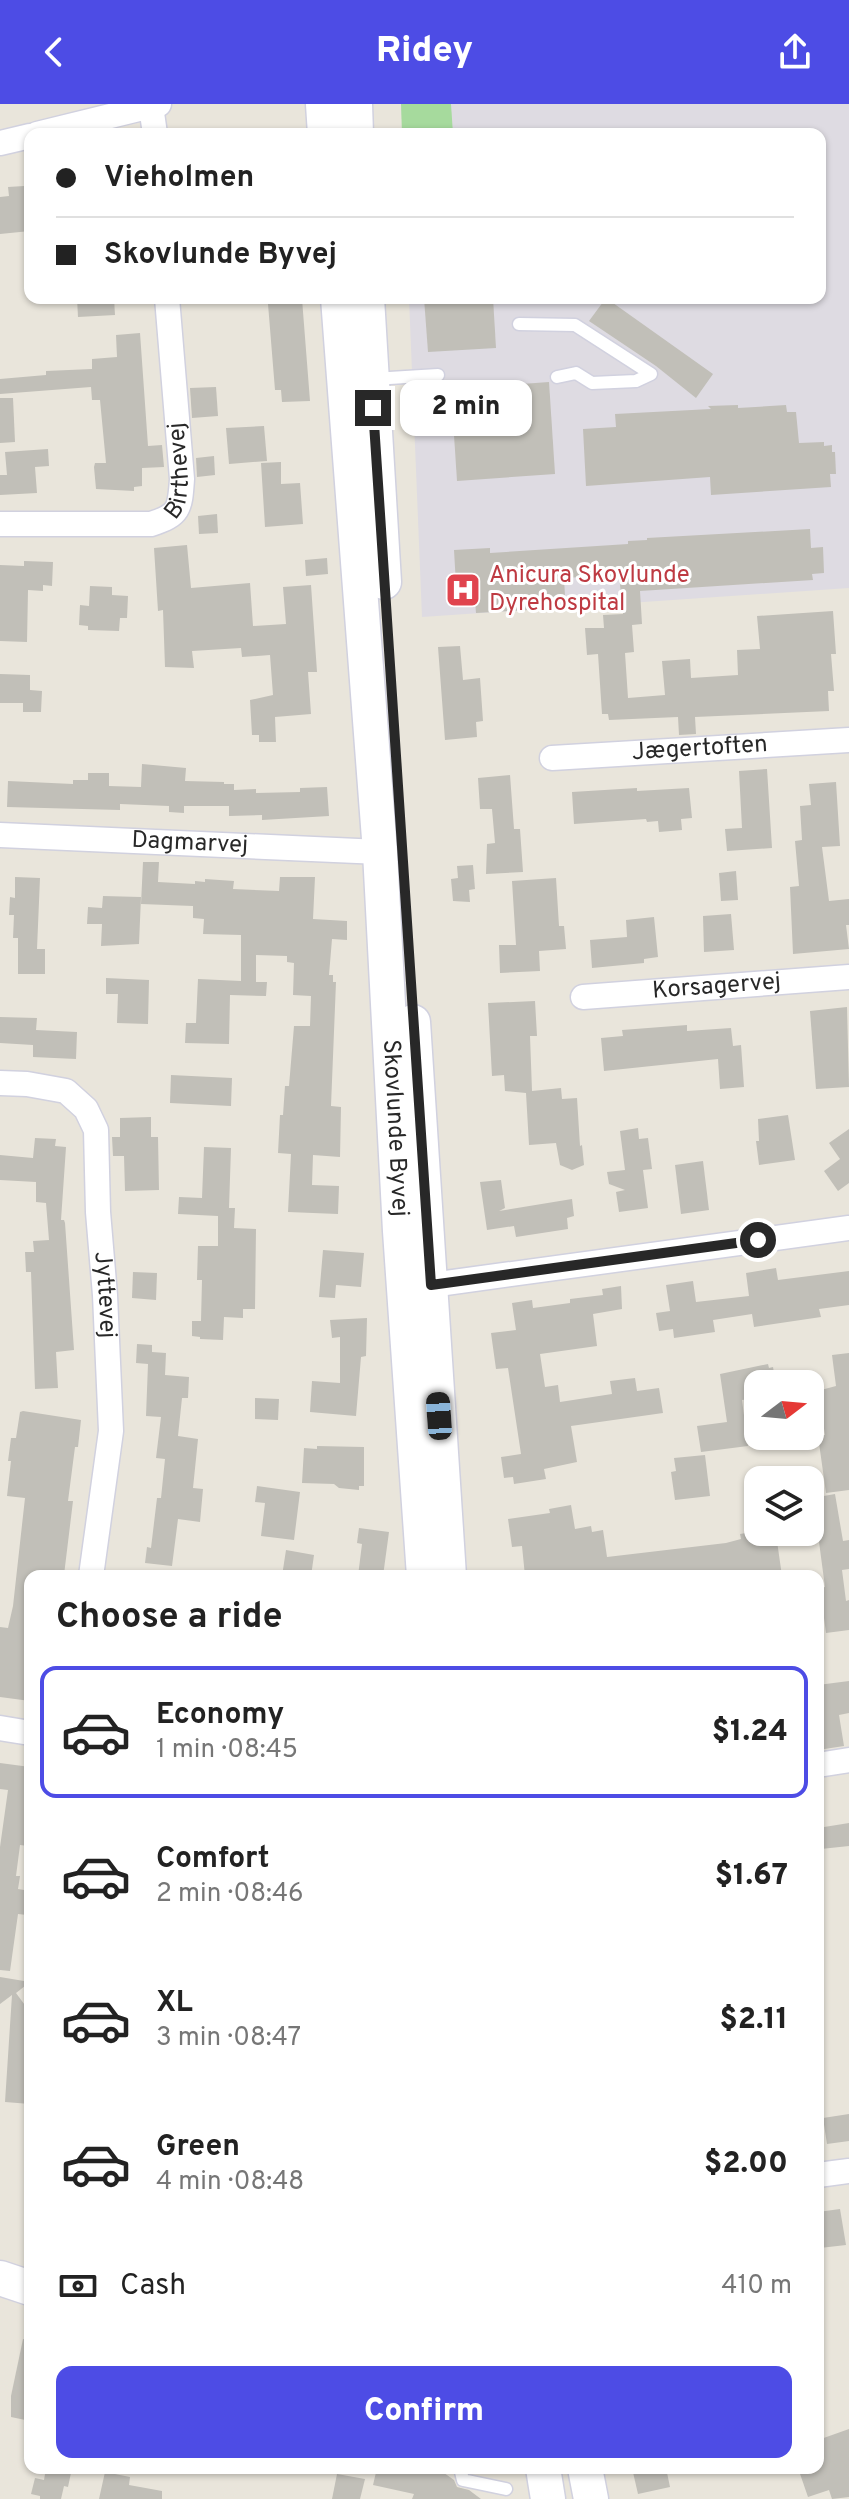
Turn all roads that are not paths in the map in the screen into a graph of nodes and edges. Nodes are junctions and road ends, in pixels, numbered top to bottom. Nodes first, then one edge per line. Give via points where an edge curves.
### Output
1 (323, 104) edge
2 (355, 104) edge
3 (155, 105) edge
4 (61, 128) edge
5 (155, 128) edge
6 (325, 128) edge
7 (356, 128) edge
8 (24, 137) edge
9 (0, 143) edge
10 (167, 304) edge
11 (338, 304) edge
12 (367, 304) edge
13 (519, 324) dead end
14 (438, 375) dead end
15 (557, 377) dead end
16 (372, 379) junction
17 (0, 524) edge
18 (849, 740) edge
19 (552, 758) dead end
20 (0, 835) edge
21 (380, 852) junction
22 (849, 977) edge
23 (583, 997) dead end
24 (0, 1083) edge
25 (849, 1228) edge
26 (431, 1285) junction
27 (92, 1570) edge
28 (424, 1570) edge
29 (449, 1570) edge
30 (0, 1728) edge
31 (24, 1732) edge
32 (849, 1760) edge
33 (824, 1764) edge
34 (849, 2171) edge
35 (824, 2174) edge
36 (0, 2278) edge
37 (24, 2286) edge
38 (462, 2474) edge
39 (544, 2474) edge
40 (586, 2474) edge
41 (506, 2489) dead end
42 (548, 2499) edge
43 (591, 2499) edge

1 - 6 main road
2 - 7 main road
3 - 4 street
3 - 5 street
8 - 9 street
10 - 17 street, Birthevej via 181,505 169,518 151,524
11 - 21 main road, Skovlunde Byvej
12 - 16 main road, Skovlunde Byvej
13 - 15 lane via 575,325 651,374 636,381 592,383 576,373
14 - 16 lane
16 - 26 main road, Skovlunde Byvej
18 - 19 street, Jægertoften
20 - 21 street, Dagmarvej
21 - 28 main road, Skovlunde Byvej
22 - 23 street, Korsagervej
24 - 27 street, Jyttevej via 66,1091 86,1109 96,1130 111,1431
25 - 26 street
26 - 29 main road, Skovlunde Byvej
30 - 31 street
32 - 33 street
34 - 35 street
36 - 37 main road
38 - 41 lane via 463,2480
39 - 42 main road
40 - 43 main road

